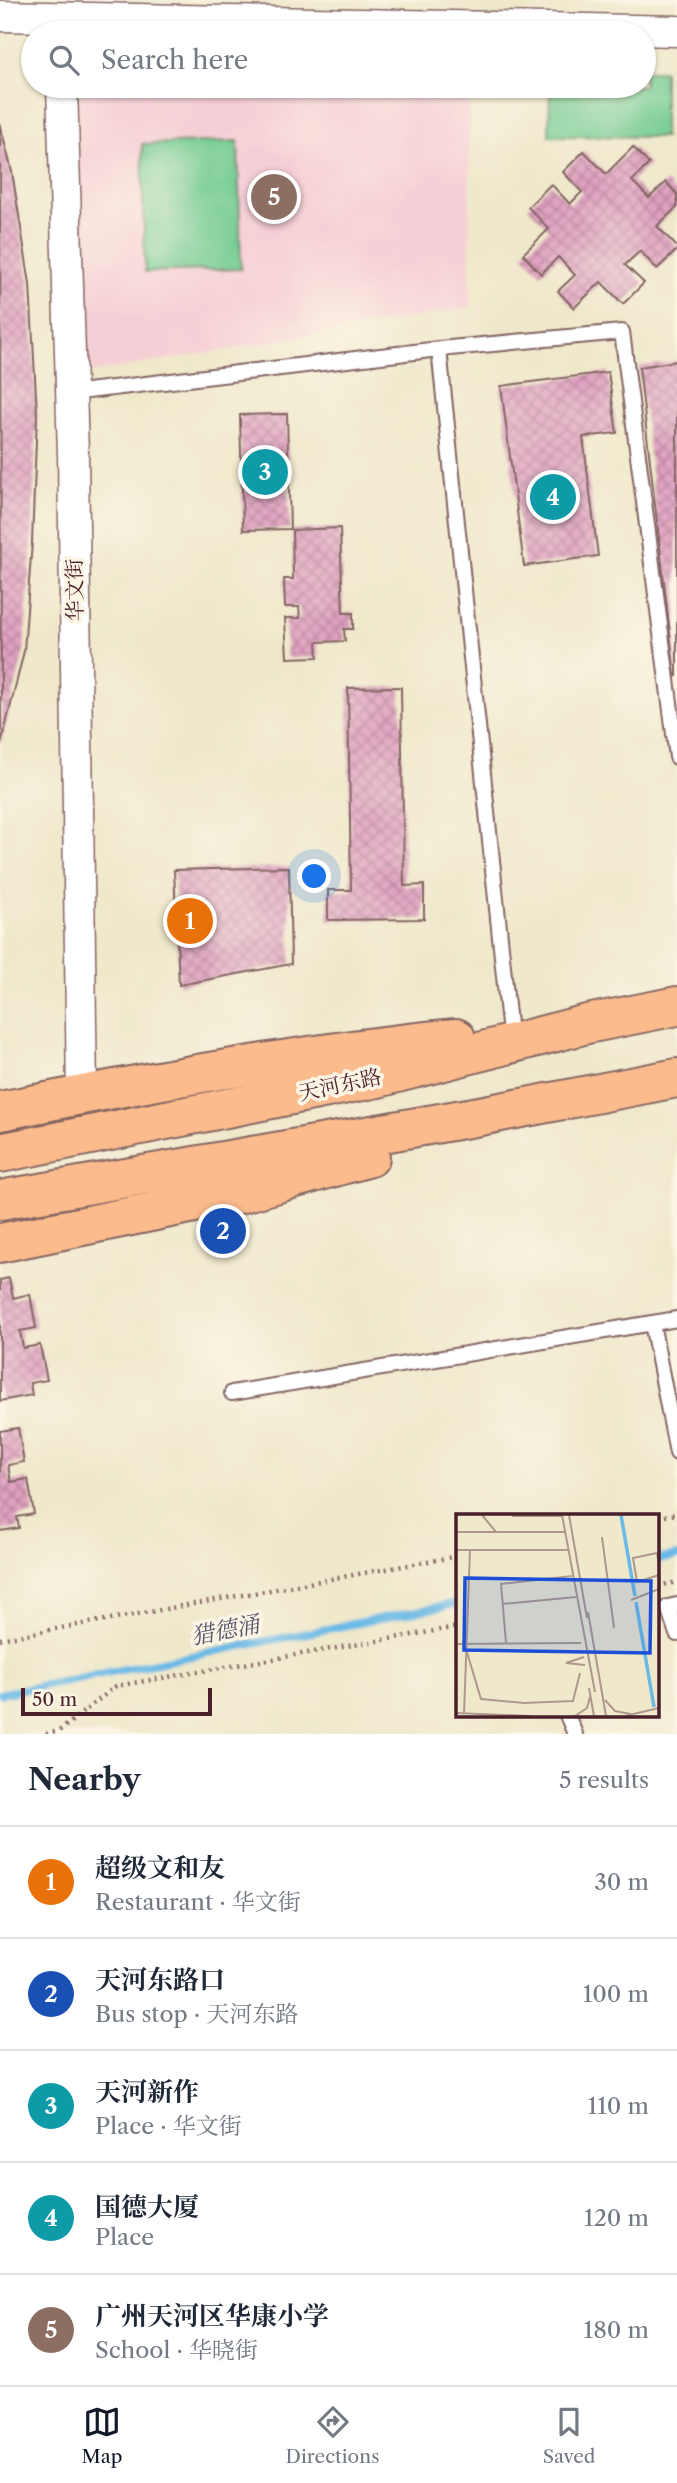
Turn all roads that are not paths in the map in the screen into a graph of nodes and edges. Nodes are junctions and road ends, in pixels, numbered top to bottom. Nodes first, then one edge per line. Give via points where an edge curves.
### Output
1 (4, 17) edge
2 (59, 17) edge
3 (236, 21) edge
4 (656, 31) edge
5 (677, 31) edge
6 (62, 98) edge
7 (439, 349) junction
8 (71, 393) junction
9 (677, 757) edge
10 (677, 1006) edge
11 (587, 1024) junction
12 (510, 1034) junction
13 (677, 1078) edge
14 (82, 1095) junction
15 (0, 1111) edge
16 (480, 1116) junction
17 (0, 1153) edge
18 (0, 1200) edge
19 (0, 1243) edge
20 (677, 1319) edge
21 (652, 1323) junction
22 (232, 1393) dead end
23 (677, 1453) edge
24 (677, 1605) edge
25 (677, 1634) edge
26 (567, 1716) edge
27 (575, 1734) edge

1 - 2 street
2 - 3 street
4 - 5 street
6 - 8 street, 华文街
7 - 8 lane
7 - 9 lane via 622,332
7 - 12 lane
8 - 14 street, 华文街
10 - 11 highway, 天河东路
11 - 12 highway
11 - 17 highway, 天河东路 via 378,1078
12 - 14 highway via 366,1048
13 - 16 highway
14 - 15 highway
16 - 18 highway
16 - 19 highway via 404,1146 298,1178
20 - 21 lane
21 - 22 lane
21 - 23 lane
24 - 25 lane via 668,1607
26 - 27 lane

